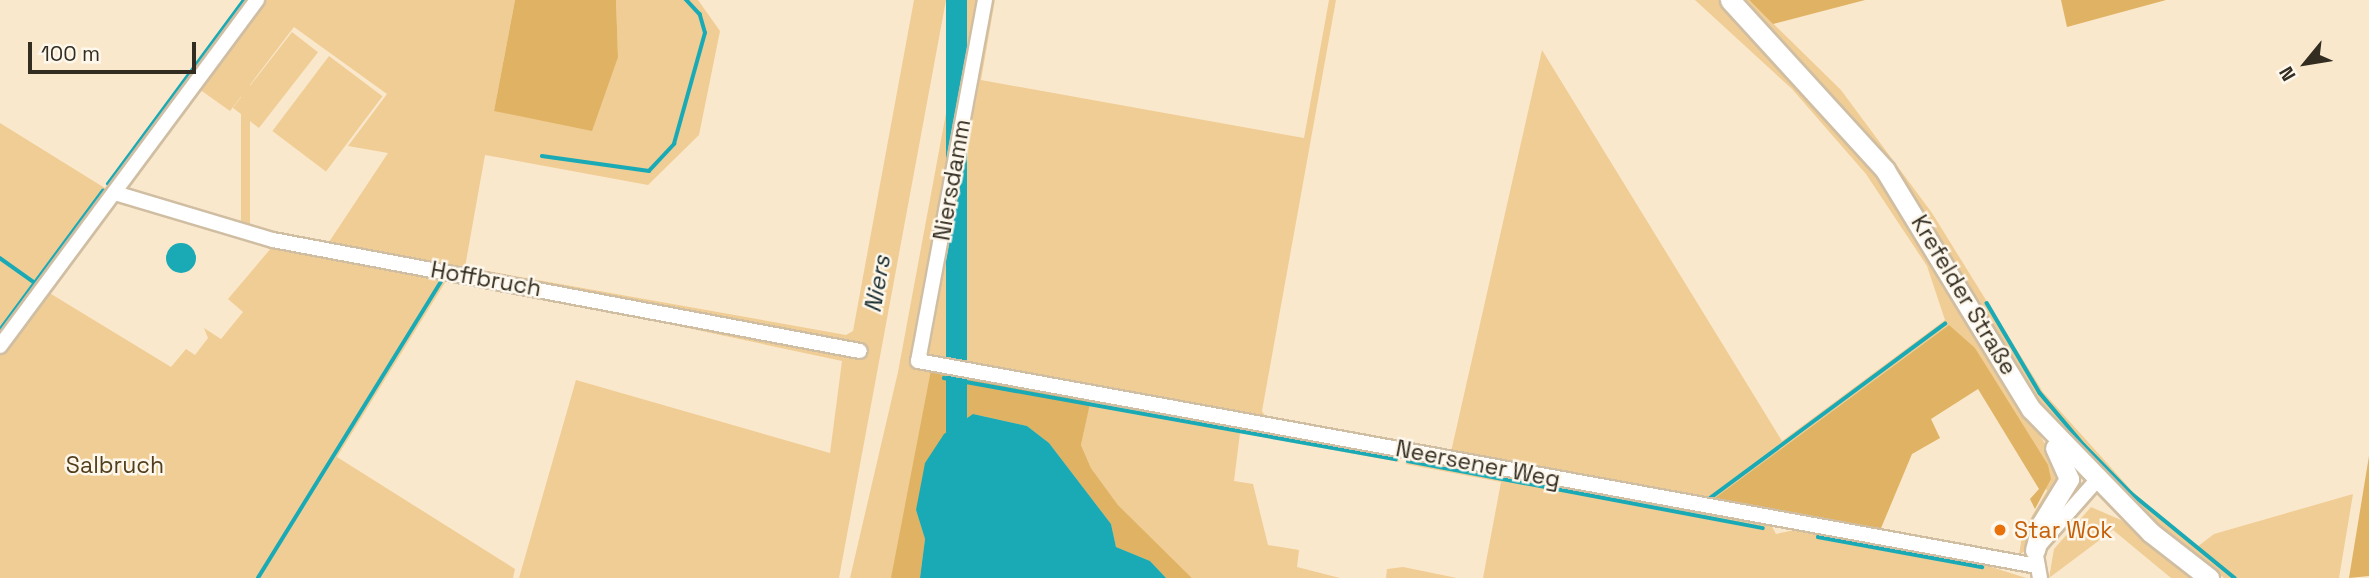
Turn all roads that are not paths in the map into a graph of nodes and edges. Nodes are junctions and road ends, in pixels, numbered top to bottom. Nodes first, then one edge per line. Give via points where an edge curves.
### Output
1 (257, 0) edge
2 (985, 0) edge
3 (1730, 0) edge
4 (115, 192) junction
5 (0, 346) edge
6 (860, 351) dead end
7 (918, 361) joint
8 (2031, 408) junction
9 (2096, 481) junction
10 (2038, 565) edge
11 (2209, 578) edge

1 - 4 street
2 - 7 street, Niersdamm
3 - 8 main road, Krefelder Straße via 1885,170
4 - 5 street
4 - 6 street, Hoffbruch via 273,240
7 - 10 street, Neersener Weg
8 - 9 main road, Krefelder Straße
8 - 10 main road via 2069,478 2042,523
9 - 10 street
9 - 11 main road, Krefelder Straße

